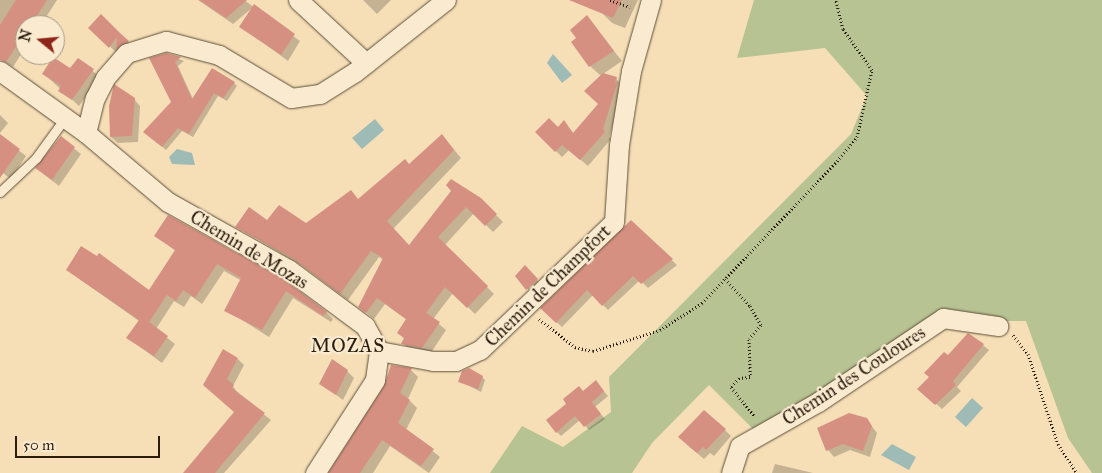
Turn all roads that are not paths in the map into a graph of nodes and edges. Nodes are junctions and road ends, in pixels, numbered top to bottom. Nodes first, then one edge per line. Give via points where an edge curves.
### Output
1 (298, 0) edge
2 (446, 0) edge
3 (651, 0) edge
4 (366, 63) junction
5 (0, 71) edge
6 (65, 118) junction
7 (86, 133) junction
8 (0, 192) edge
9 (998, 326) road end
10 (379, 351) junction
11 (315, 473) edge
12 (731, 473) edge

1 - 4 street
2 - 4 street
3 - 10 street, Chemin de Champfort via 631,71 619,145 614,222 480,350 456,361 433,361
4 - 7 street via 320,94 291,98 219,55 166,41 127,53 105,78 95,98
5 - 6 street, Chemin de Mozas
6 - 7 street, Chemin de Mozas
6 - 8 lane via 36,158
7 - 10 street, Chemin de Mozas via 168,202 288,269 365,326
9 - 12 street, Chemin des Couloures via 943,318 818,402 740,446
10 - 11 street via 375,380

